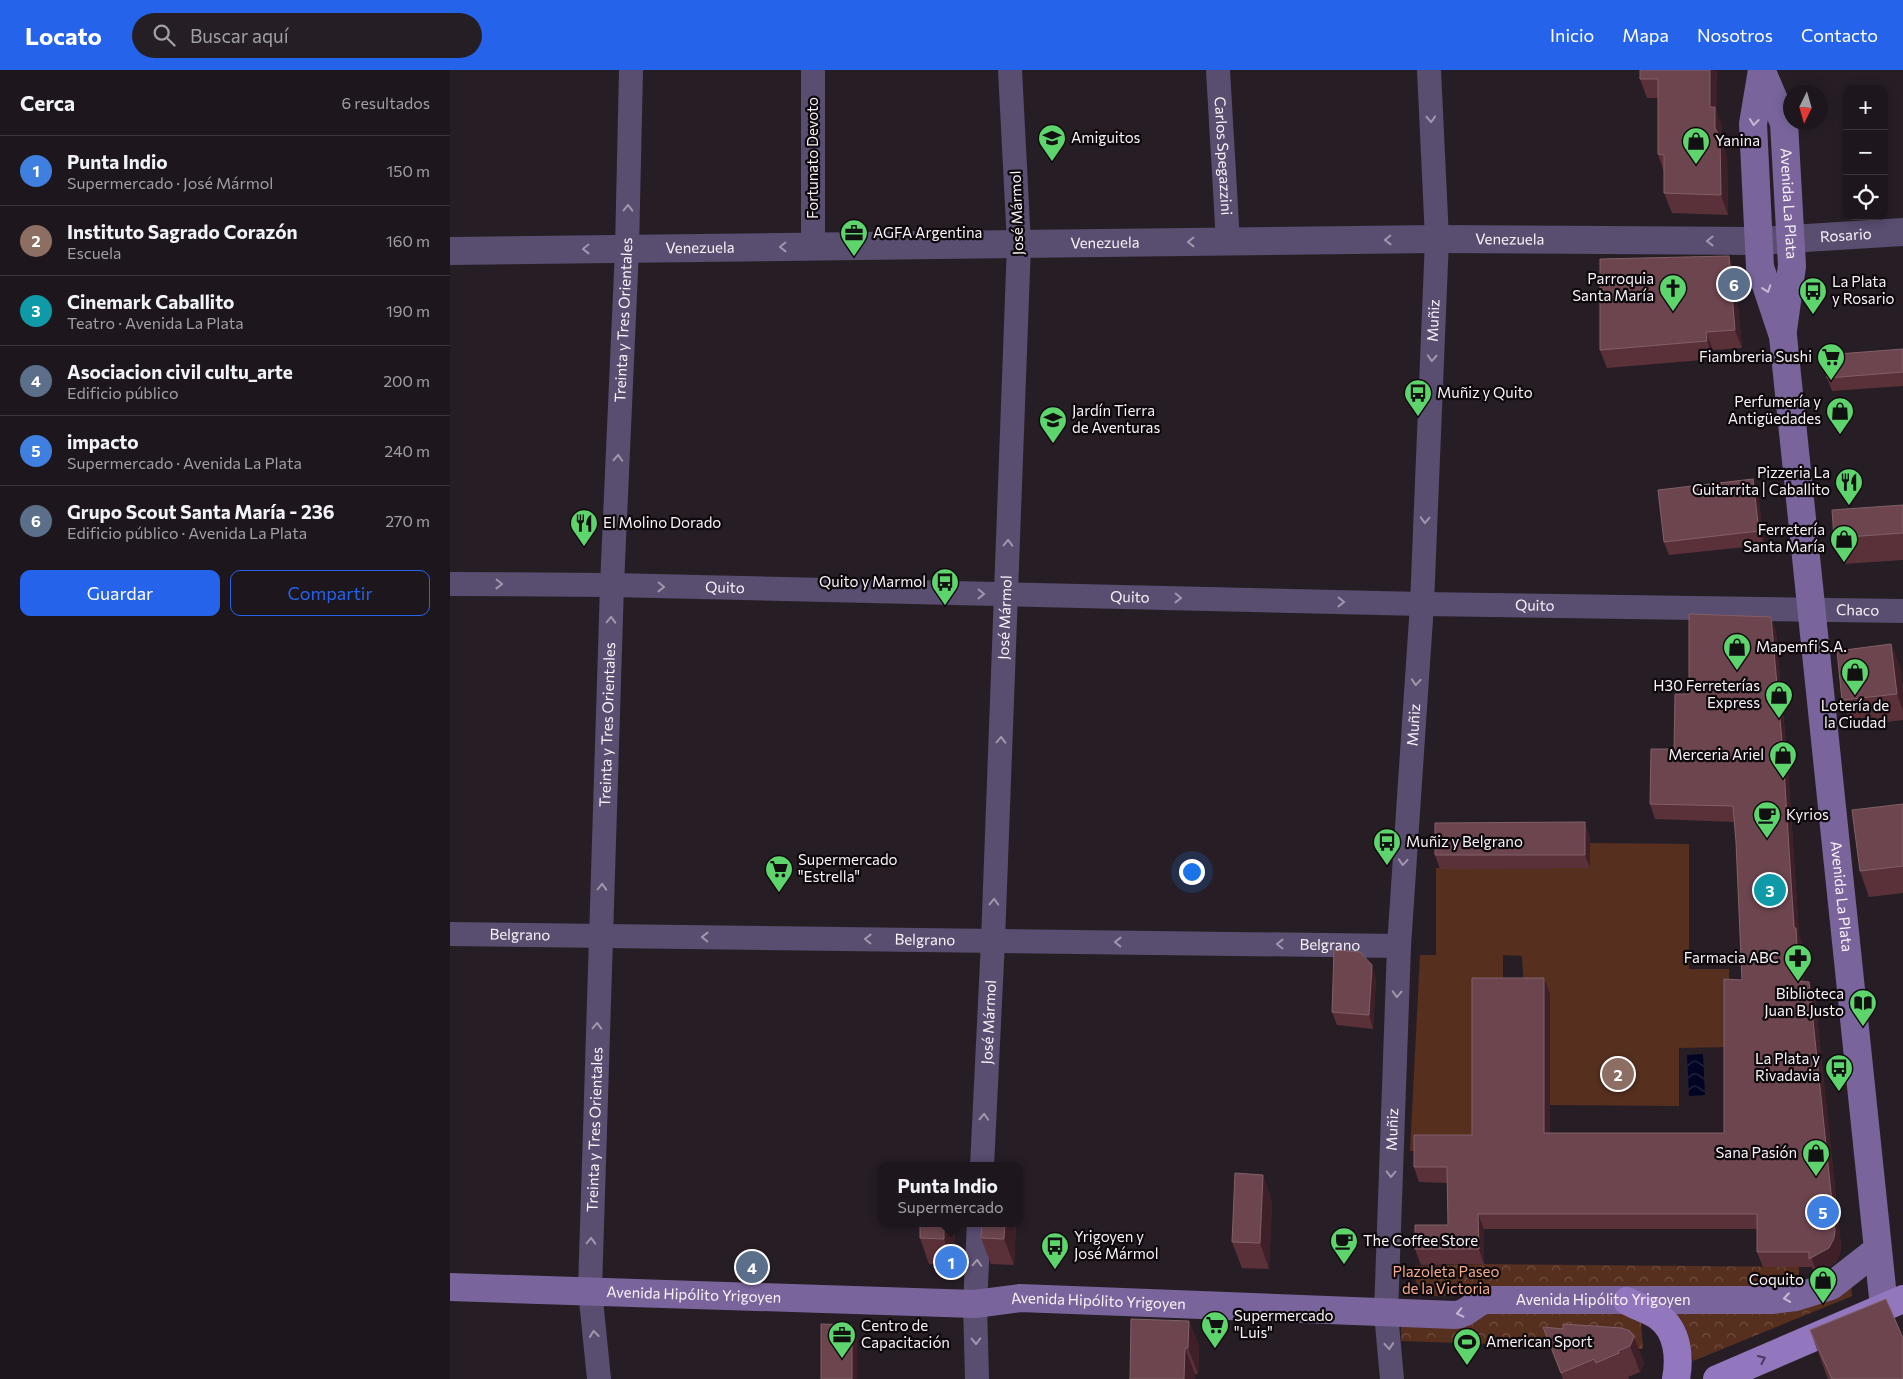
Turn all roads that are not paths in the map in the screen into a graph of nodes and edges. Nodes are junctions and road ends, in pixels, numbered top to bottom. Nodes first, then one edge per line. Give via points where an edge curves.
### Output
1 (631, 70) edge
2 (814, 70) edge
3 (1010, 70) edge
4 (1218, 70) edge
5 (1429, 70) edge
6 (1762, 72) edge
7 (1903, 232) edge
8 (1437, 239) junction
9 (1790, 240) junction
10 (1759, 241) junction
11 (1228, 242) junction
12 (1019, 244) junction
13 (813, 247) junction
14 (627, 249) junction
15 (450, 251) edge
16 (1783, 336) junction
17 (450, 584) edge
18 (612, 585) junction
19 (1007, 595) junction
20 (1422, 604) junction
21 (1810, 608) junction
22 (1903, 610) edge
23 (450, 934) edge
24 (600, 936) junction
25 (993, 941) junction
26 (1399, 946) junction
27 (982, 1162) edge
28 (979, 1227) edge
29 (1877, 1250) junction
30 (450, 1287) edge
31 (590, 1290) junction
32 (1627, 1301) junction
33 (1893, 1303) edge
34 (976, 1304) junction
35 (1386, 1313) junction
36 (599, 1379) edge
37 (976, 1379) edge
38 (1392, 1379) edge
39 (1676, 1379) edge
40 (1717, 1379) edge

14 -> 1 street, Treinta y Tres Orientales
2 - 13 street, Fortunato Devoto
3 - 12 street, José Mármol
4 - 11 street, Carlos Spegazzini
5 -> 8 street, Muñiz
6 - 9 main road, Avenida La Plata via 1784,124
6 -> 10 main road, Avenida La Plata via 1753,124
7 - 9 street, Rosario
10 -> 8 street, Venezuela
8 -> 11 street, Venezuela
8 -> 20 street, Muñiz
9 - 10 street, Rosario
9 - 16 main road, Avenida La Plata via 1792,266
10 -> 16 main road, Avenida La Plata via 1760,268
11 -> 12 street, Venezuela
12 - 13 street, Venezuela
19 -> 12 street, José Mármol
13 -> 14 street, Venezuela
14 -> 15 street, Venezuela
18 -> 14 street, Treinta y Tres Orientales
16 - 21 main road, Avenida La Plata
17 -> 18 street, Quito
18 -> 19 street, Quito
24 -> 18 street, Treinta y Tres Orientales
19 -> 20 street, Quito
25 -> 19 street, José Mármol
20 - 21 street, Quito
20 -> 26 street, Muñiz
21 - 22 street, Chaco
21 - 29 main road, Avenida La Plata
23 - 24 street, Belgrano
25 -> 24 street, Belgrano
31 -> 24 street, Treinta y Tres Orientales
26 -> 25 street, Belgrano
27 -> 25 street, José Mármol
26 -> 35 street, Muñiz
34 -> 28 street
29 -> 32 main road, Avenida Hipólito Yrigoyen via 1830,1286 1796,1297
29 - 33 main road, Avenida La Plata
30 - 31 main road, Avenida Hipólito Yrigoyen
31 - 34 main road, Avenida Hipólito Yrigoyen
36 -> 31 street, Treinta y Tres Orientales
32 -> 35 main road, Avenida Hipólito Yrigoyen via 1485,1300 1462,1315
32 - 39 main road via 1658,1316 1668,1325 1678,1359
40 -> 33 main road
34 - 35 main road, Avenida Hipólito Yrigoyen via 1020,1298
34 -> 37 street
35 -> 38 street, Muñiz

